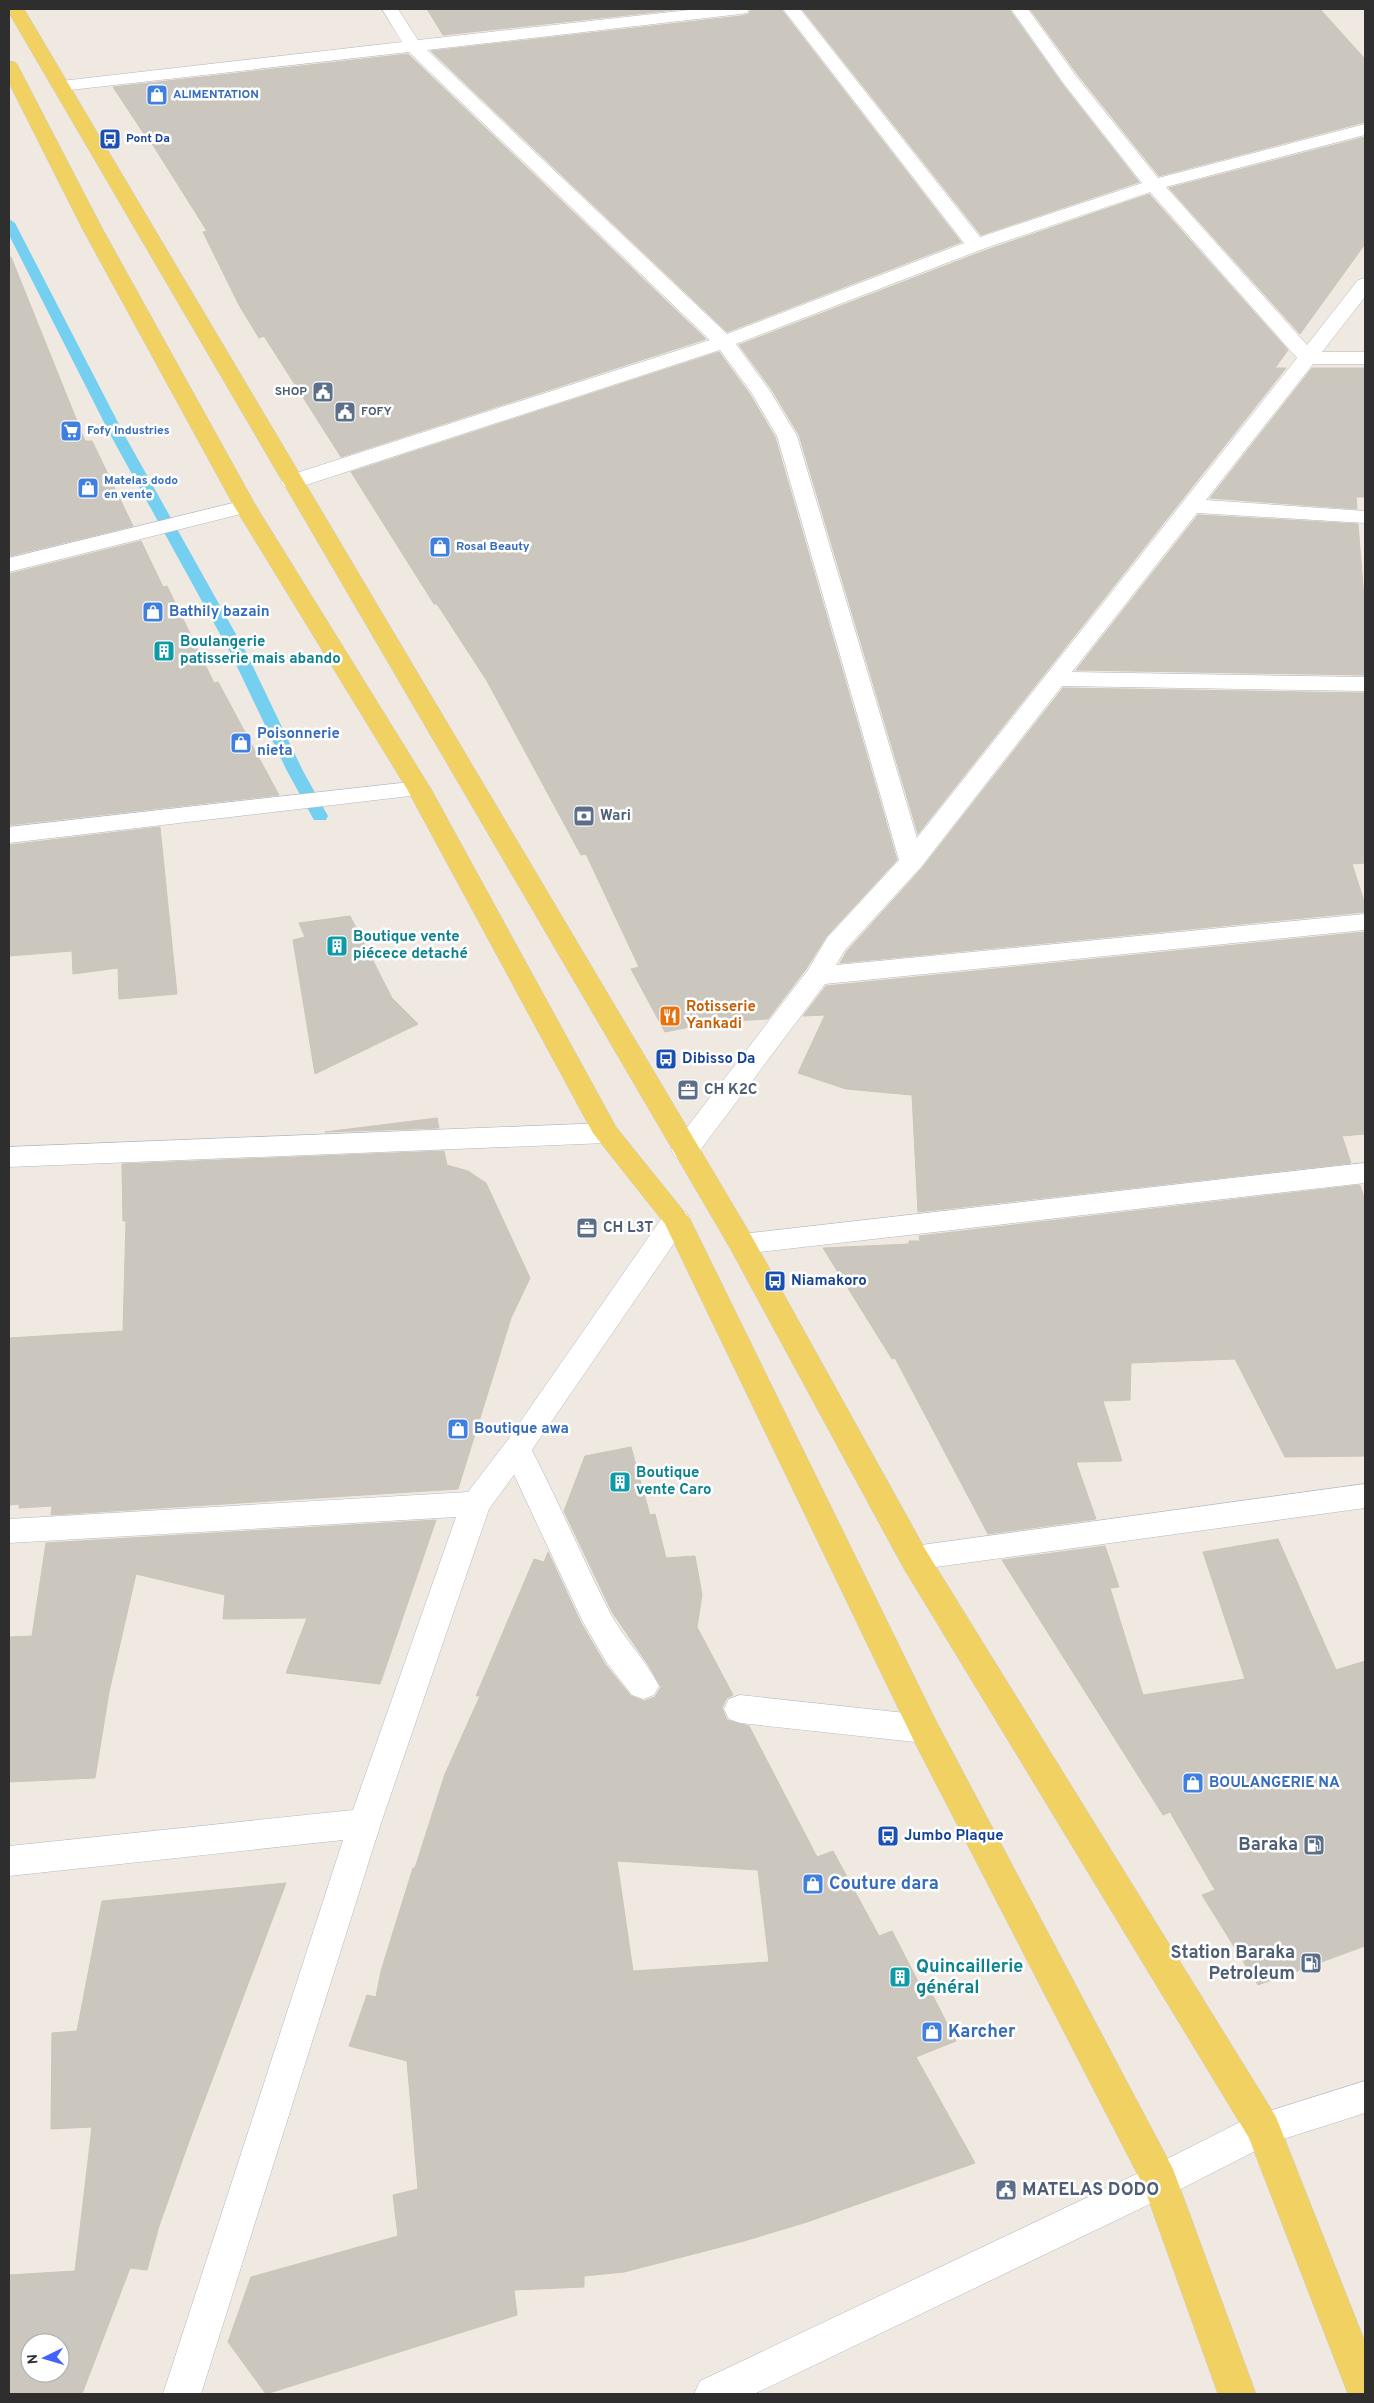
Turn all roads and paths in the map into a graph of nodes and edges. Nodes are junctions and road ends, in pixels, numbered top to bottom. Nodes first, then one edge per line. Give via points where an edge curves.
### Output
1 (15, 9) edge
2 (390, 9) edge
3 (741, 9) edge
4 (790, 9) edge
5 (1019, 9) edge
6 (412, 45) junction
7 (9, 66) edge
8 (61, 86) junction
9 (1365, 129) edge
10 (1154, 185) junction
11 (976, 245) junction
12 (1365, 284) edge
13 (724, 342) junction
14 (1308, 358) junction
15 (1365, 358) edge
16 (292, 482) junction
17 (244, 506) junction
18 (1192, 506) junction
19 (1365, 517) edge
20 (9, 565) edge
21 (1056, 679) junction
22 (1365, 684) edge
23 (419, 789) junction
24 (9, 835) edge
25 (912, 861) junction
26 (1365, 922) edge
27 (818, 976) junction
28 (606, 1133) junction
29 (685, 1150) junction
30 (9, 1157) edge
31 (1365, 1174) edge
32 (676, 1219) junction
33 (742, 1244) junction
34 (517, 1449) junction
35 (1365, 1496) edge
36 (476, 1504) junction
37 (9, 1530) edge
38 (914, 1558) junction
39 (643, 1686) dead end
40 (740, 1709) dead end
41 (924, 1729) junction
42 (364, 1823) junction
43 (9, 1861) edge
44 (1365, 2097) edge
45 (1263, 2129) junction
46 (1160, 2181) junction
47 (1365, 2389) edge
48 (182, 2394) edge
49 (713, 2394) edge
50 (1237, 2394) edge

1 - 8 main road
2 - 6 street
3 - 6 street
4 - 11 street
5 - 10 street via 1070,80
6 - 8 street
6 - 13 street
7 - 17 main road via 92,228
8 - 16 main road
9 - 10 street
10 - 11 street
10 - 14 street
11 - 13 street
12 - 14 street
13 - 16 street
13 - 25 street via 760,391 787,436
14 - 15 street
14 - 18 street
16 - 29 main road
17 - 20 street
17 - 23 main road
18 - 19 street
18 - 21 street
21 - 22 street
21 - 25 street
23 - 24 street
23 - 28 main road
25 - 27 street via 836,944
26 - 27 street
27 - 29 street
28 - 30 street
28 - 32 main road
29 - 33 main road
31 - 33 street
32 - 34 street
32 - 41 main road
33 - 38 main road
34 - 36 street
34 - 39 street via 599,1622
35 - 38 street
36 - 37 street
36 - 42 street
38 - 45 main road
40 - 41 street
41 - 46 main road
42 - 43 street
42 - 48 street
44 - 45 street
45 - 46 street
45 - 47 main road
46 - 49 street
46 - 50 main road

